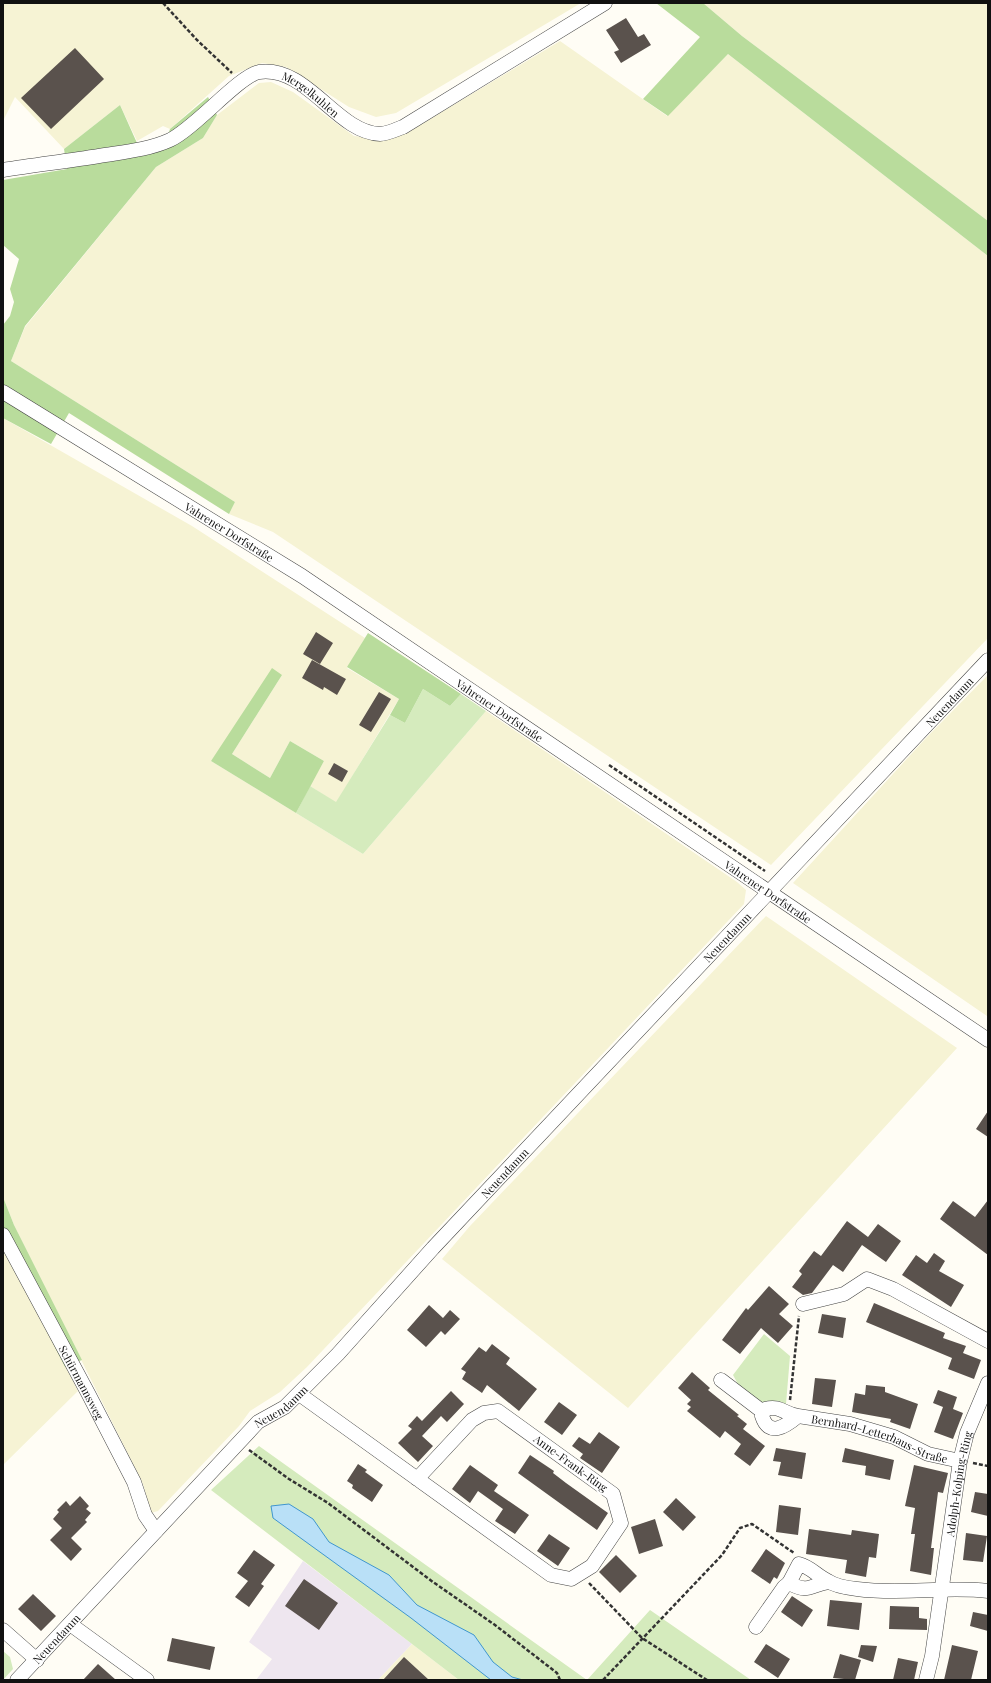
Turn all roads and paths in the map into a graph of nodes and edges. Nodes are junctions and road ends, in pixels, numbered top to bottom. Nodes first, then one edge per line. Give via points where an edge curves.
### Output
1 (163, 3) edge
2 (605, 3) edge
3 (239, 84) junction
4 (3, 170) edge
5 (3, 392) edge
6 (988, 660) edge
7 (770, 891) junction
8 (988, 1040) edge
9 (3, 1235) edge
10 (803, 1304) joint
11 (988, 1341) edge
12 (721, 1380) dead end
13 (988, 1383) edge
14 (299, 1394) junction
15 (763, 1412) junction
16 (794, 1415) junction
17 (239, 1442) junction
18 (960, 1461) junction
19 (417, 1479) junction
20 (156, 1531) junction
21 (799, 1564) junction
22 (580, 1573) junction
23 (828, 1582) junction
24 (789, 1583) junction
25 (942, 1589) junction
26 (988, 1591) edge
27 (70, 1624) junction
28 (756, 1627) dead end
29 (3, 1630) edge
30 (642, 1638) junction
31 (37, 1660) junction
32 (17, 1680) edge
33 (147, 1680) edge
34 (560, 1680) edge
35 (603, 1680) edge
36 (707, 1680) edge
37 (926, 1680) edge

1 - 3 path via 232,73
2 - 3 street, Mergelkuhlen via 403,126 381,134 359,129 302,84 277,72 258,72
3 - 4 street, Mergelkuhlen via 200,119 171,140 141,150
5 - 7 street, Vahrener Dorfstraße via 302,576
6 - 7 street, Neuendamm
7 - 8 street, Vahrener Dorfstraße
7 - 14 street, Neuendamm
9 - 20 street, Schürmannsweg via 134,1482 145,1515
10 - 11 street via 844,1294 867,1279 893,1289
10 - 16 path via 799,1313
12 - 15 street
13 - 18 street, Adolph-Kolping-Ring via 967,1433
14 - 17 street, Neuendamm via 285,1407 258,1422
14 - 19 street, Anne-Frank-Ring
15 - 16 street, Bernhard-Letterhaus-Straße via 765,1409 780,1408
15 - 16 street, Bernhard-Letterhaus-Straße via 764,1423 775,1429 783,1427
16 - 18 street, Bernhard-Letterhaus-Straße via 850,1424 894,1436 928,1454
17 - 20 street, Neuendamm
17 - 34 path via 262,1461 328,1504 495,1625 557,1674
18 - 25 street, Adolph-Kolping-Ring
19 - 22 street, Anne-Frank-Ring via 552,1575 571,1579
19 - 22 street, Anne-Frank-Ring via 472,1420 484,1413 498,1411 613,1494 621,1523 592,1566
20 - 27 street, Neuendamm
21 - 23 street
21 - 24 street
21 - 30 path via 794,1553 752,1524 746,1525 740,1528 722,1555
22 - 30 path
23 - 24 street via 809,1589 797,1588
23 - 25 street via 856,1589 920,1592
24 - 28 street
25 - 26 street
25 - 37 street, Adolph-Kolping-Ring
27 - 31 street, Neuendamm
27 - 33 street
29 - 31 street
30 - 35 path
30 - 36 path
31 - 32 street, Neuendamm

